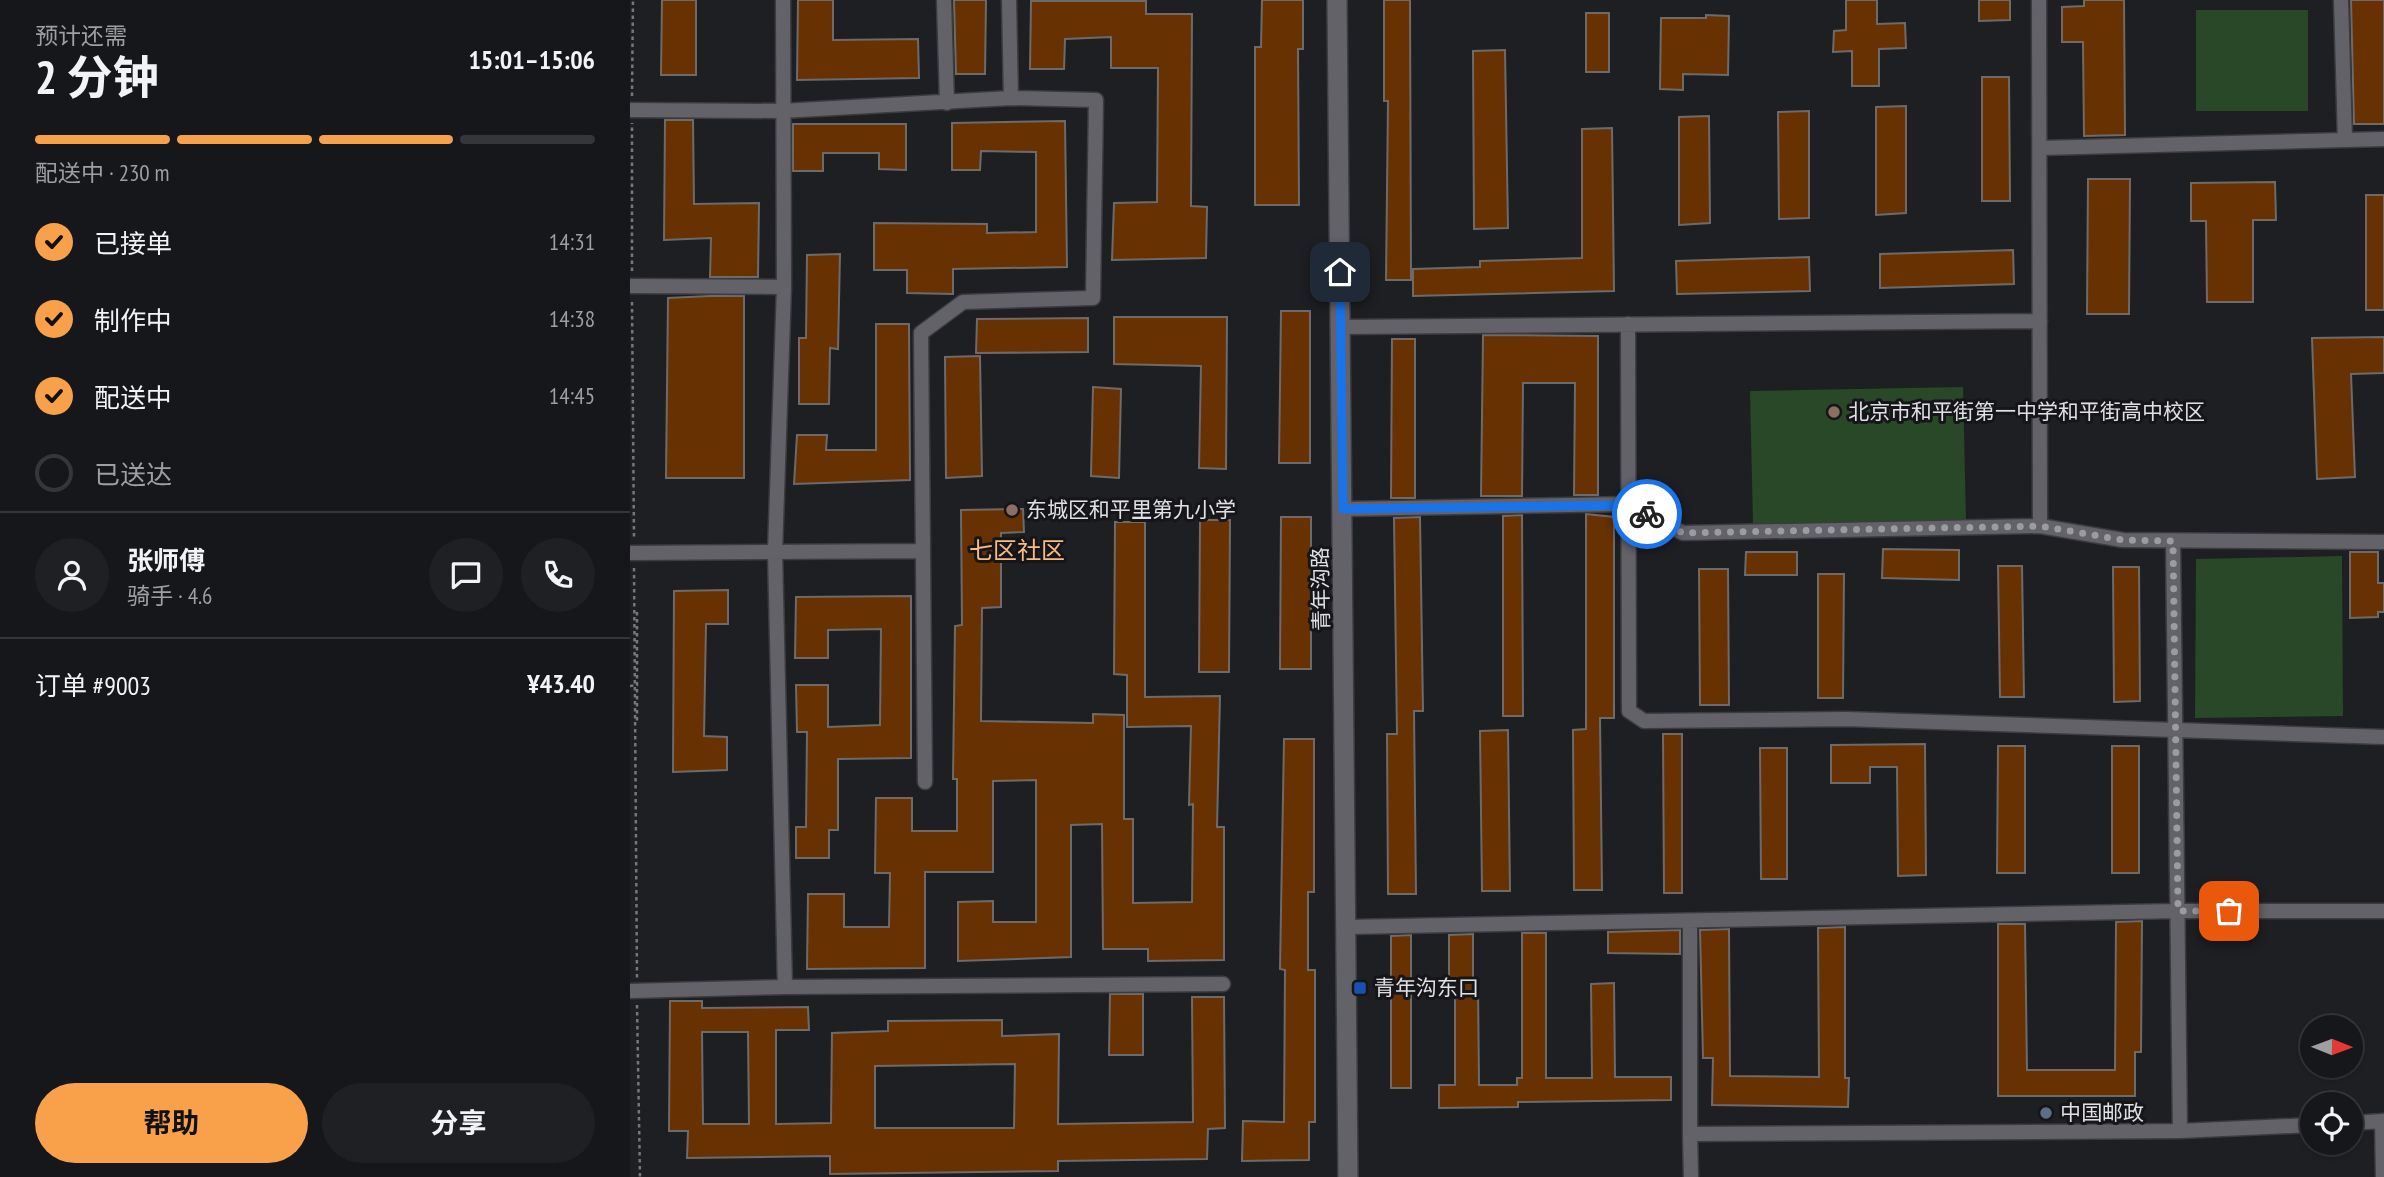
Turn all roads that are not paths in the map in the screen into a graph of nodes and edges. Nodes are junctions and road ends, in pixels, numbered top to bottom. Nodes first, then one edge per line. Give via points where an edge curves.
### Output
1 (783, 0) edge
2 (944, 0) edge
3 (1009, 0) edge
4 (1338, 0) edge
5 (2039, 0) edge
6 (2342, 0) edge
7 (1012, 98) junction
8 (947, 103) junction
9 (631, 110) edge
10 (782, 111) junction
11 (2384, 139) edge
12 (2345, 140) junction
13 (2041, 148) junction
14 (631, 286) edge
15 (784, 287) junction
16 (2040, 321) junction
17 (1628, 324) junction
18 (1341, 327) junction
19 (1628, 505) junction
20 (1343, 509) junction
21 (2040, 526) junction
22 (2173, 541) junction
23 (2384, 541) edge
24 (923, 551) junction
25 (775, 552) junction
26 (632, 553) edge
27 (2175, 732) junction
28 (2384, 737) edge
29 (925, 782) dead end
30 (2178, 911) junction
31 (2384, 911) edge
32 (1690, 920) junction
33 (1348, 927) junction
34 (1223, 984) dead end
35 (785, 987) junction
36 (634, 991) edge
37 (2383, 1121) edge
38 (2363, 1122) edge
39 (2300, 1126) edge
40 (2180, 1131) junction
41 (1690, 1134) junction
42 (1348, 1177) edge
43 (1691, 1177) edge
44 (2383, 1177) edge

1 - 10 street
2 - 8 street
3 - 7 street
4 - 18 street, 青年沟路
5 - 13 street
6 - 12 street
7 - 8 street
7 - 24 street via 1096,100 1093,298 963,302 921,333
8 - 10 street
9 - 10 street
10 - 15 street
11 - 12 street
12 - 13 street
13 - 16 street
14 - 15 street
15 - 25 street
16 - 17 street
16 - 21 street
17 - 18 street
17 - 19 street
18 - 20 street, 青年沟路
19 - 20 street
19 - 21 street via 1683,533
19 - 27 street via 1629,711 1644,721 1846,719
20 - 33 street, 青年沟路
21 - 22 street via 2123,540
22 - 23 street
22 - 27 street
24 - 25 street
24 - 29 street
25 - 26 street
25 - 35 street
27 - 28 street
27 - 30 street
30 - 31 street
30 - 32 street
30 - 40 street
32 - 33 street
32 - 41 street
33 - 42 street, 青年沟路
34 - 35 street
35 - 36 street
37 - 38 street
37 - 44 street
39 - 40 street
40 - 41 street
41 - 43 street

